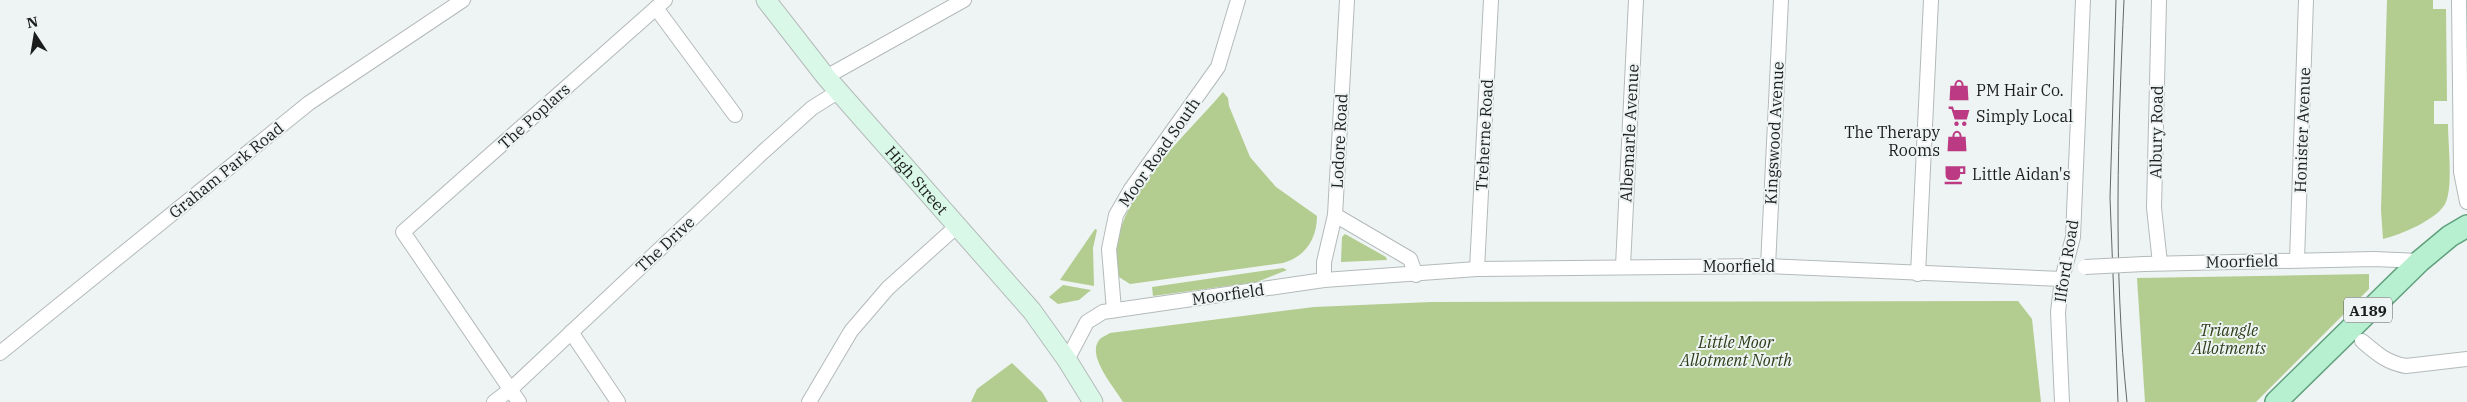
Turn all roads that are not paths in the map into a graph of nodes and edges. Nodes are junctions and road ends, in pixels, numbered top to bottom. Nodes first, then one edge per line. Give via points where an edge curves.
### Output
1 (462, 0) edge
2 (766, 0) edge
3 (964, 0) edge
4 (1238, 0) edge
5 (1347, 0) edge
6 (1491, 0) edge
7 (1636, 0) edge
8 (1781, 0) edge
9 (1931, 0) edge
10 (2083, 0) edge
11 (2159, 0) edge
12 (2306, 0) edge
13 (2459, 0) edge
14 (660, 4) edge
15 (826, 77) junction
16 (839, 91) junction
17 (736, 115) dead end
18 (2467, 202) edge
19 (1336, 215) junction
20 (958, 226) junction
21 (2467, 226) edge
22 (2297, 260) junction
23 (2420, 260) junction
24 (2160, 263) junction
25 (1623, 266) junction
26 (1768, 266) junction
27 (1477, 269) junction
28 (2063, 273) junction
29 (1918, 274) junction
30 (1416, 275) junction
31 (1324, 280) junction
32 (1114, 310) junction
33 (571, 332) junction
34 (2362, 341) dead end
35 (0, 353) edge
36 (2467, 359) edge
37 (1067, 360) junction
38 (510, 389) junction
39 (494, 402) edge
40 (519, 402) edge
41 (618, 402) edge
42 (809, 402) edge
43 (1094, 402) edge
44 (2062, 402) edge
45 (2276, 402) edge

1 - 35 street, Graham Park Road via 309,103
2 - 15 main road, High Street
3 - 15 street
4 - 32 street, Moor Road South via 1218,67 1116,215 1109,249
5 - 19 street, Lodore Road
6 - 27 street, Treherne Road
7 - 25 street, Albemarle Avenue
8 - 26 street, Kingswood Avenue
9 - 29 street
10 - 28 street, Ilford Road via 2073,237
11 - 24 street, Albury Road via 2154,208
12 - 22 street, Honister Avenue
13 - 18 street via 2461,172
14 - 17 street
14 - 38 street, The Poplars via 403,232
15 - 16 main road, High Street
16 - 20 main road, High Street
16 - 33 street, The Drive via 812,108 763,152
19 - 30 street via 1410,259
19 - 31 street, Lodore Road via 1324,262
20 - 37 main road, High Street via 1032,311
20 - 42 street via 888,288 851,331
21 - 23 main road, A189
22 - 23 street, Moorfield
22 - 24 street, Moorfield
23 - 45 main road, A189
24 - 28 street, Moorfield, bridge via 2085,267
25 - 26 street, Moorfield
25 - 27 street, Moorfield
26 - 29 street, Moorfield
27 - 30 street, Moorfield
28 - 29 street, Moorfield
28 - 44 street, Ilford Road via 2058,333
30 - 31 street, Moorfield
31 - 32 street, Moorfield
32 - 37 street, Moorfield via 1097,314 1087,322
33 - 38 street, The Drive
33 - 41 street
34 - 36 street via 2382,358 2406,366
37 - 43 main road, High Street
38 - 39 street, The Drive
38 - 40 street

